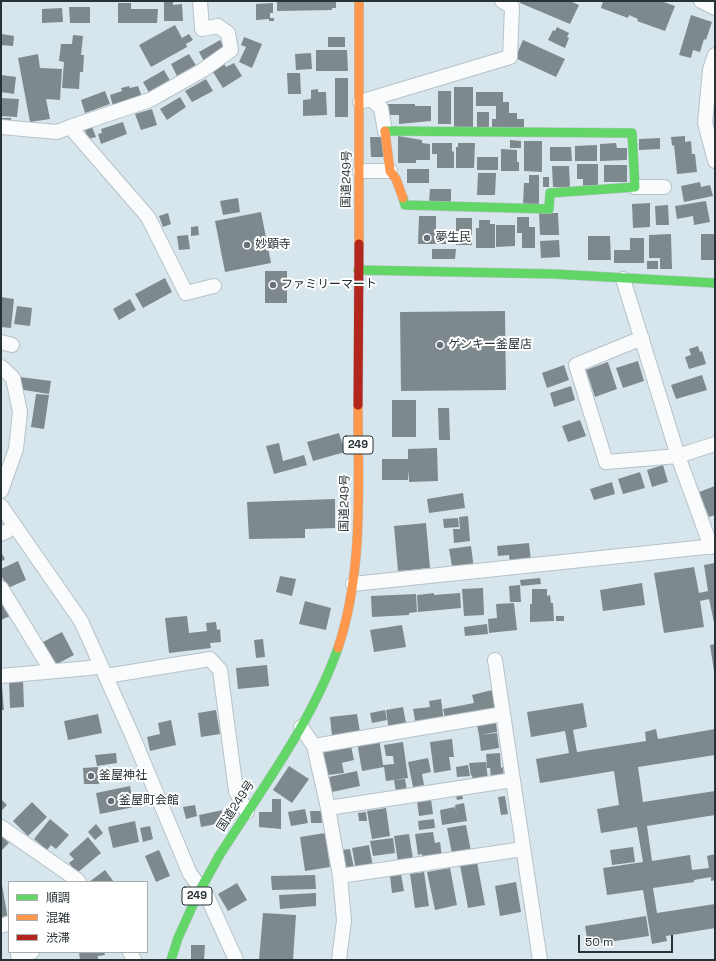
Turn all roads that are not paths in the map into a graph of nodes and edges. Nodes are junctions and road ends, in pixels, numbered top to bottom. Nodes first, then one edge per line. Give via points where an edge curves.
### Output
1 (200, 1) edge
2 (360, 1) edge
3 (502, 1) edge
4 (701, 1) edge
5 (715, 8) edge
6 (715, 55) edge
7 (366, 100) junction
8 (1, 127) edge
9 (70, 128) junction
10 (385, 131) junction
11 (715, 161) edge
12 (360, 171) junction
13 (390, 171) junction
14 (635, 187) junction
15 (664, 187) dead end
16 (358, 270) junction
17 (623, 278) junction
18 (715, 283) edge
19 (214, 286) dead end
20 (642, 338) junction
21 (1, 368) edge
22 (715, 444) edge
23 (678, 456) junction
24 (1, 491) edge
25 (1, 506) edge
26 (713, 546) edge
27 (353, 584) junction
28 (1, 588) edge
29 (495, 660) dead end
30 (51, 670) junction
31 (103, 671) junction
32 (1, 676) edge
33 (503, 714) junction
34 (301, 727) junction
35 (314, 746) junction
36 (513, 780) junction
37 (328, 808) junction
38 (247, 812) junction
39 (1, 827) edge
40 (523, 849) junction
41 (340, 876) junction
42 (78, 881) edge
43 (18, 953) edge
44 (27, 953) edge
45 (171, 960) edge
46 (236, 960) edge
47 (339, 960) edge
48 (540, 960) edge

1 - 9 street via 202,29 218,26 228,33 231,50 203,70 150,100
2 - 7 main road, 国道249号 / 249
3 - 7 street via 512,7 510,57
4 - 5 street
6 - 11 street via 710,70 705,122
7 - 10 street via 381,108
7 - 12 main road, 国道249号 / 249
8 - 9 street via 57,132
9 - 19 street via 148,217 186,293
10 - 13 main road
10 - 14 main road via 632,133
12 - 13 street
12 - 16 main road, 国道249号 / 249
13 - 14 main road via 396,178 405,205 548,209 550,193
14 - 15 street
16 - 17 main road
16 - 27 main road, 国道249号 / 249 via 358,518
17 - 18 main road
17 - 20 street
20 - 23 street
20 - 23 street via 576,365 606,462
21 - 24 street via 13,378 20,412 16,449
22 - 23 street
23 - 26 street
25 - 31 street via 81,621
26 - 27 street
27 - 34 main road, 国道249号 / 249 via 338,646 322,686
28 - 30 street
29 - 33 street
30 - 31 street via 89,668
30 - 32 street
31 - 38 street via 210,659 220,670 236,791
31 - 46 street via 190,874 207,896
33 - 35 street
33 - 36 street
34 - 35 street
34 - 38 main road, 国道249号 / 249
35 - 37 street
36 - 37 street
36 - 40 street
37 - 41 street
38 - 45 main road, 国道249号 / 249, bridge via 197,896
39 - 42 street
40 - 41 street
40 - 48 street
41 - 47 street via 344,920
43 - 44 street

